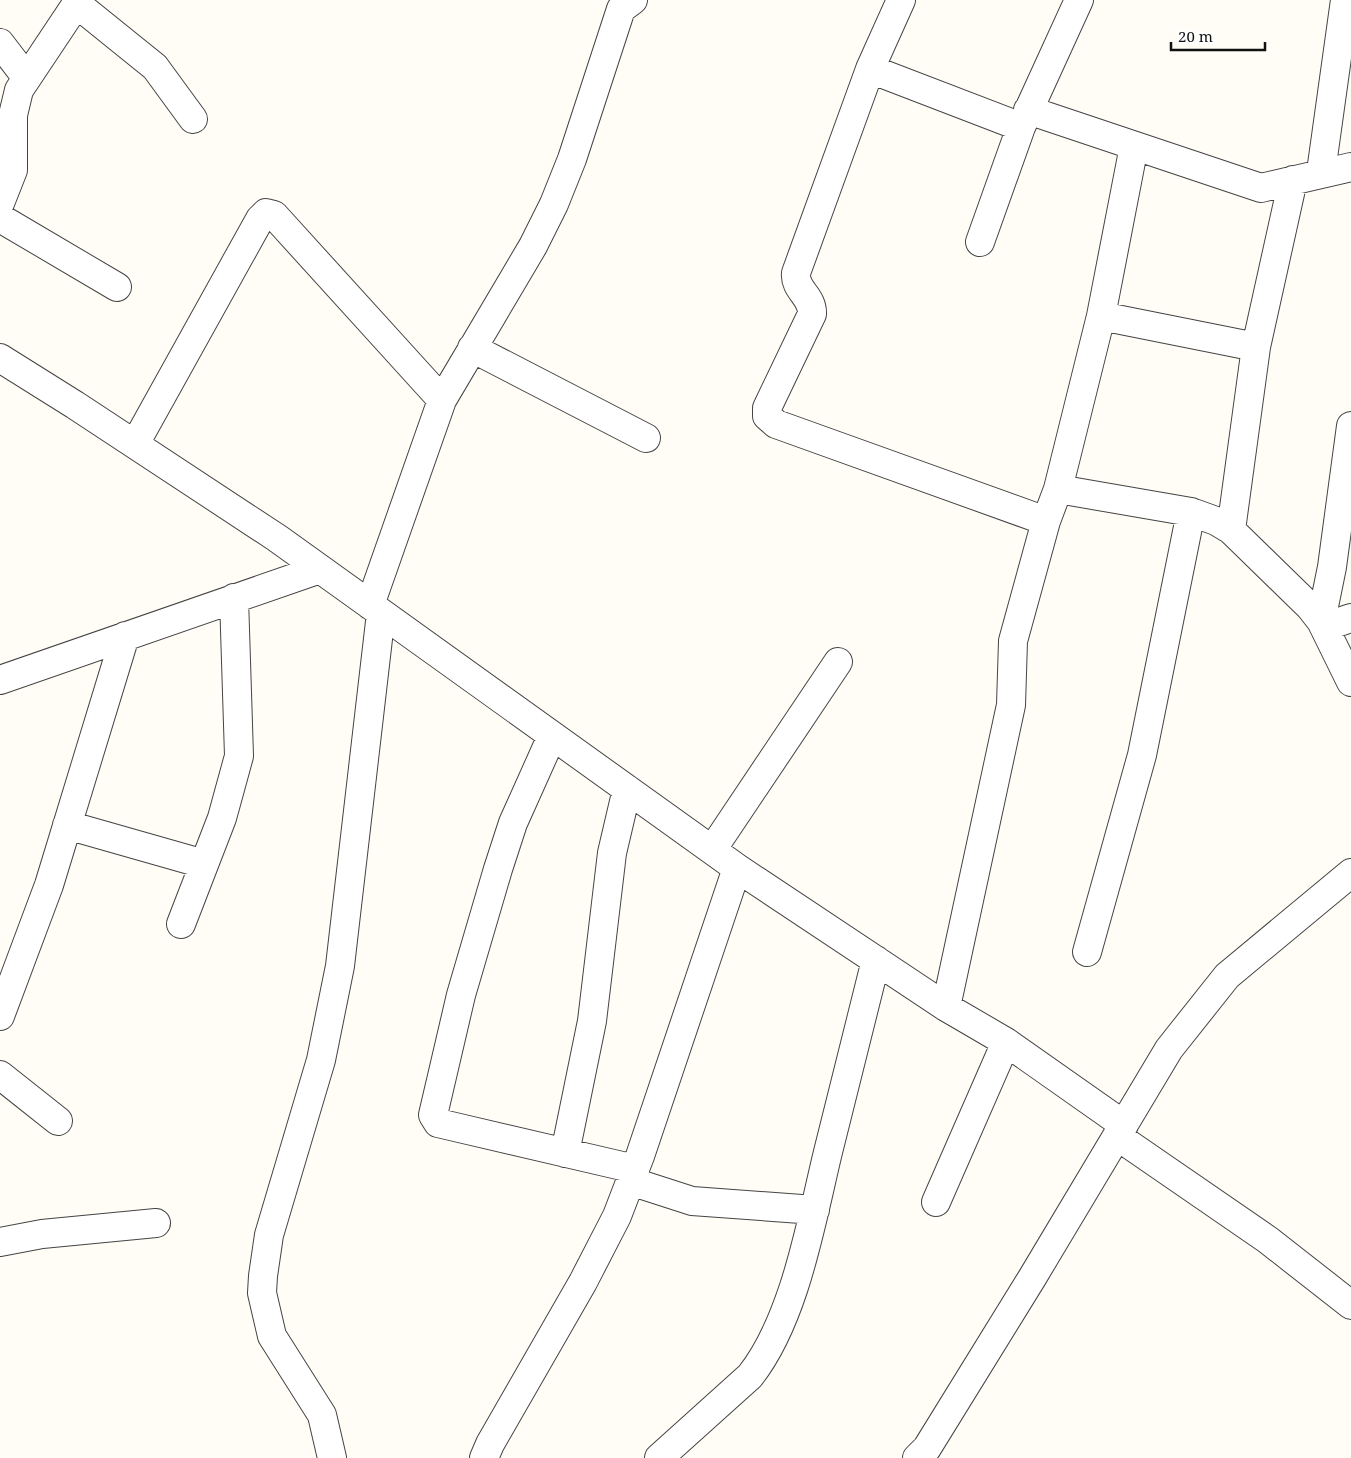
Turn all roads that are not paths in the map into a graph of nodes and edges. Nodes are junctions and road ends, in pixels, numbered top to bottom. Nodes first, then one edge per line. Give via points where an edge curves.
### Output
1 (901, 0) edge
2 (1079, 0) edge
3 (1345, 0) edge
4 (78, 2) edge
5 (622, 3) edge
6 (0, 44) edge
7 (870, 69) junction
8 (26, 77) junction
9 (193, 119) dead end
10 (1025, 119) junction
11 (1134, 146) junction
12 (1351, 167) edge
13 (1321, 172) junction
14 (1293, 180) junction
15 (0, 203) edge
16 (0, 218) edge
17 (980, 242) dead end
18 (117, 287) dead end
19 (1101, 316) junction
20 (1256, 347) junction
21 (472, 348) junction
22 (0, 358) edge
23 (442, 400) junction
24 (1351, 426) edge
25 (646, 438) dead end
26 (135, 444) junction
27 (1058, 489) junction
28 (1191, 512) junction
29 (1046, 521) junction
30 (1231, 530) junction
31 (320, 569) junction
32 (234, 598) junction
33 (376, 609) junction
34 (1351, 618) edge
35 (1322, 624) junction
36 (125, 636) junction
37 (838, 662) dead end
38 (0, 680) edge
39 (1351, 682) edge
40 (552, 736) junction
41 (627, 789) junction
42 (67, 825) junction
43 (712, 850) junction
44 (204, 864) junction
45 (737, 868) junction
46 (1351, 873) edge
47 (180, 924) dead end
48 (1087, 952) dead end
49 (876, 960) junction
50 (946, 1007) junction
51 (0, 1016) edge
52 (1006, 1042) junction
53 (0, 1075) edge
54 (58, 1120) dead end
55 (1121, 1130) junction
56 (565, 1153) junction
57 (632, 1175) junction
58 (936, 1202) dead end
59 (815, 1210) junction
60 (156, 1222) dead end
61 (0, 1242) edge
62 (1351, 1305) edge
63 (332, 1458) edge
64 (484, 1458) edge
65 (659, 1458) edge
66 (917, 1458) edge

1 - 7 street
2 - 10 street
3 - 13 street
4 - 8 street
4 - 9 street via 155,67
5 - 21 street via 572,159 554,204 534,246
6 - 8 street
7 - 10 street
7 - 29 street via 796,273 796,285 808,299 812,314 767,408 767,416 776,424
8 - 15 street via 13,115 13,170
10 - 11 street
10 - 17 street
11 - 14 street via 1249,186 1270,187
11 - 19 street
12 - 13 street
13 - 14 street
14 - 20 street
16 - 18 street
19 - 20 street
19 - 27 street
20 - 30 street
21 - 23 street
21 - 25 street
22 - 26 street
23 - 26 street via 274,215 266,213
23 - 33 street
24 - 35 street
26 - 31 street
27 - 28 street
27 - 29 street
28 - 30 street
28 - 48 street via 1142,755
29 - 50 street via 1014,641 1011,705
30 - 35 street via 1299,595
31 - 32 street
31 - 33 street
32 - 36 street
32 - 44 street via 239,756 222,818
33 - 40 street
33 - 63 street via 340,966 321,1060 269,1236 262,1293 272,1336 322,1415
34 - 35 street
35 - 39 street
36 - 38 street
36 - 42 street
37 - 43 street
40 - 41 street
40 - 56 street via 513,823 498,869 461,995 433,1115 438,1123
41 - 43 street
41 - 56 street via 612,854 592,1021
42 - 44 street
42 - 51 street via 49,884
43 - 45 street
44 - 47 street
45 - 49 street
45 - 57 street
46 - 55 street via 1227,976 1169,1049
49 - 50 street
49 - 59 street
50 - 52 street
52 - 55 street
52 - 58 street
53 - 54 street
55 - 62 street
55 - 66 street via 927,1448
56 - 57 street
57 - 59 street via 692,1201
57 - 64 street via 617,1216 583,1282
59 - 65 street via 775,1337 763,1360 750,1376
60 - 61 street via 42,1234

